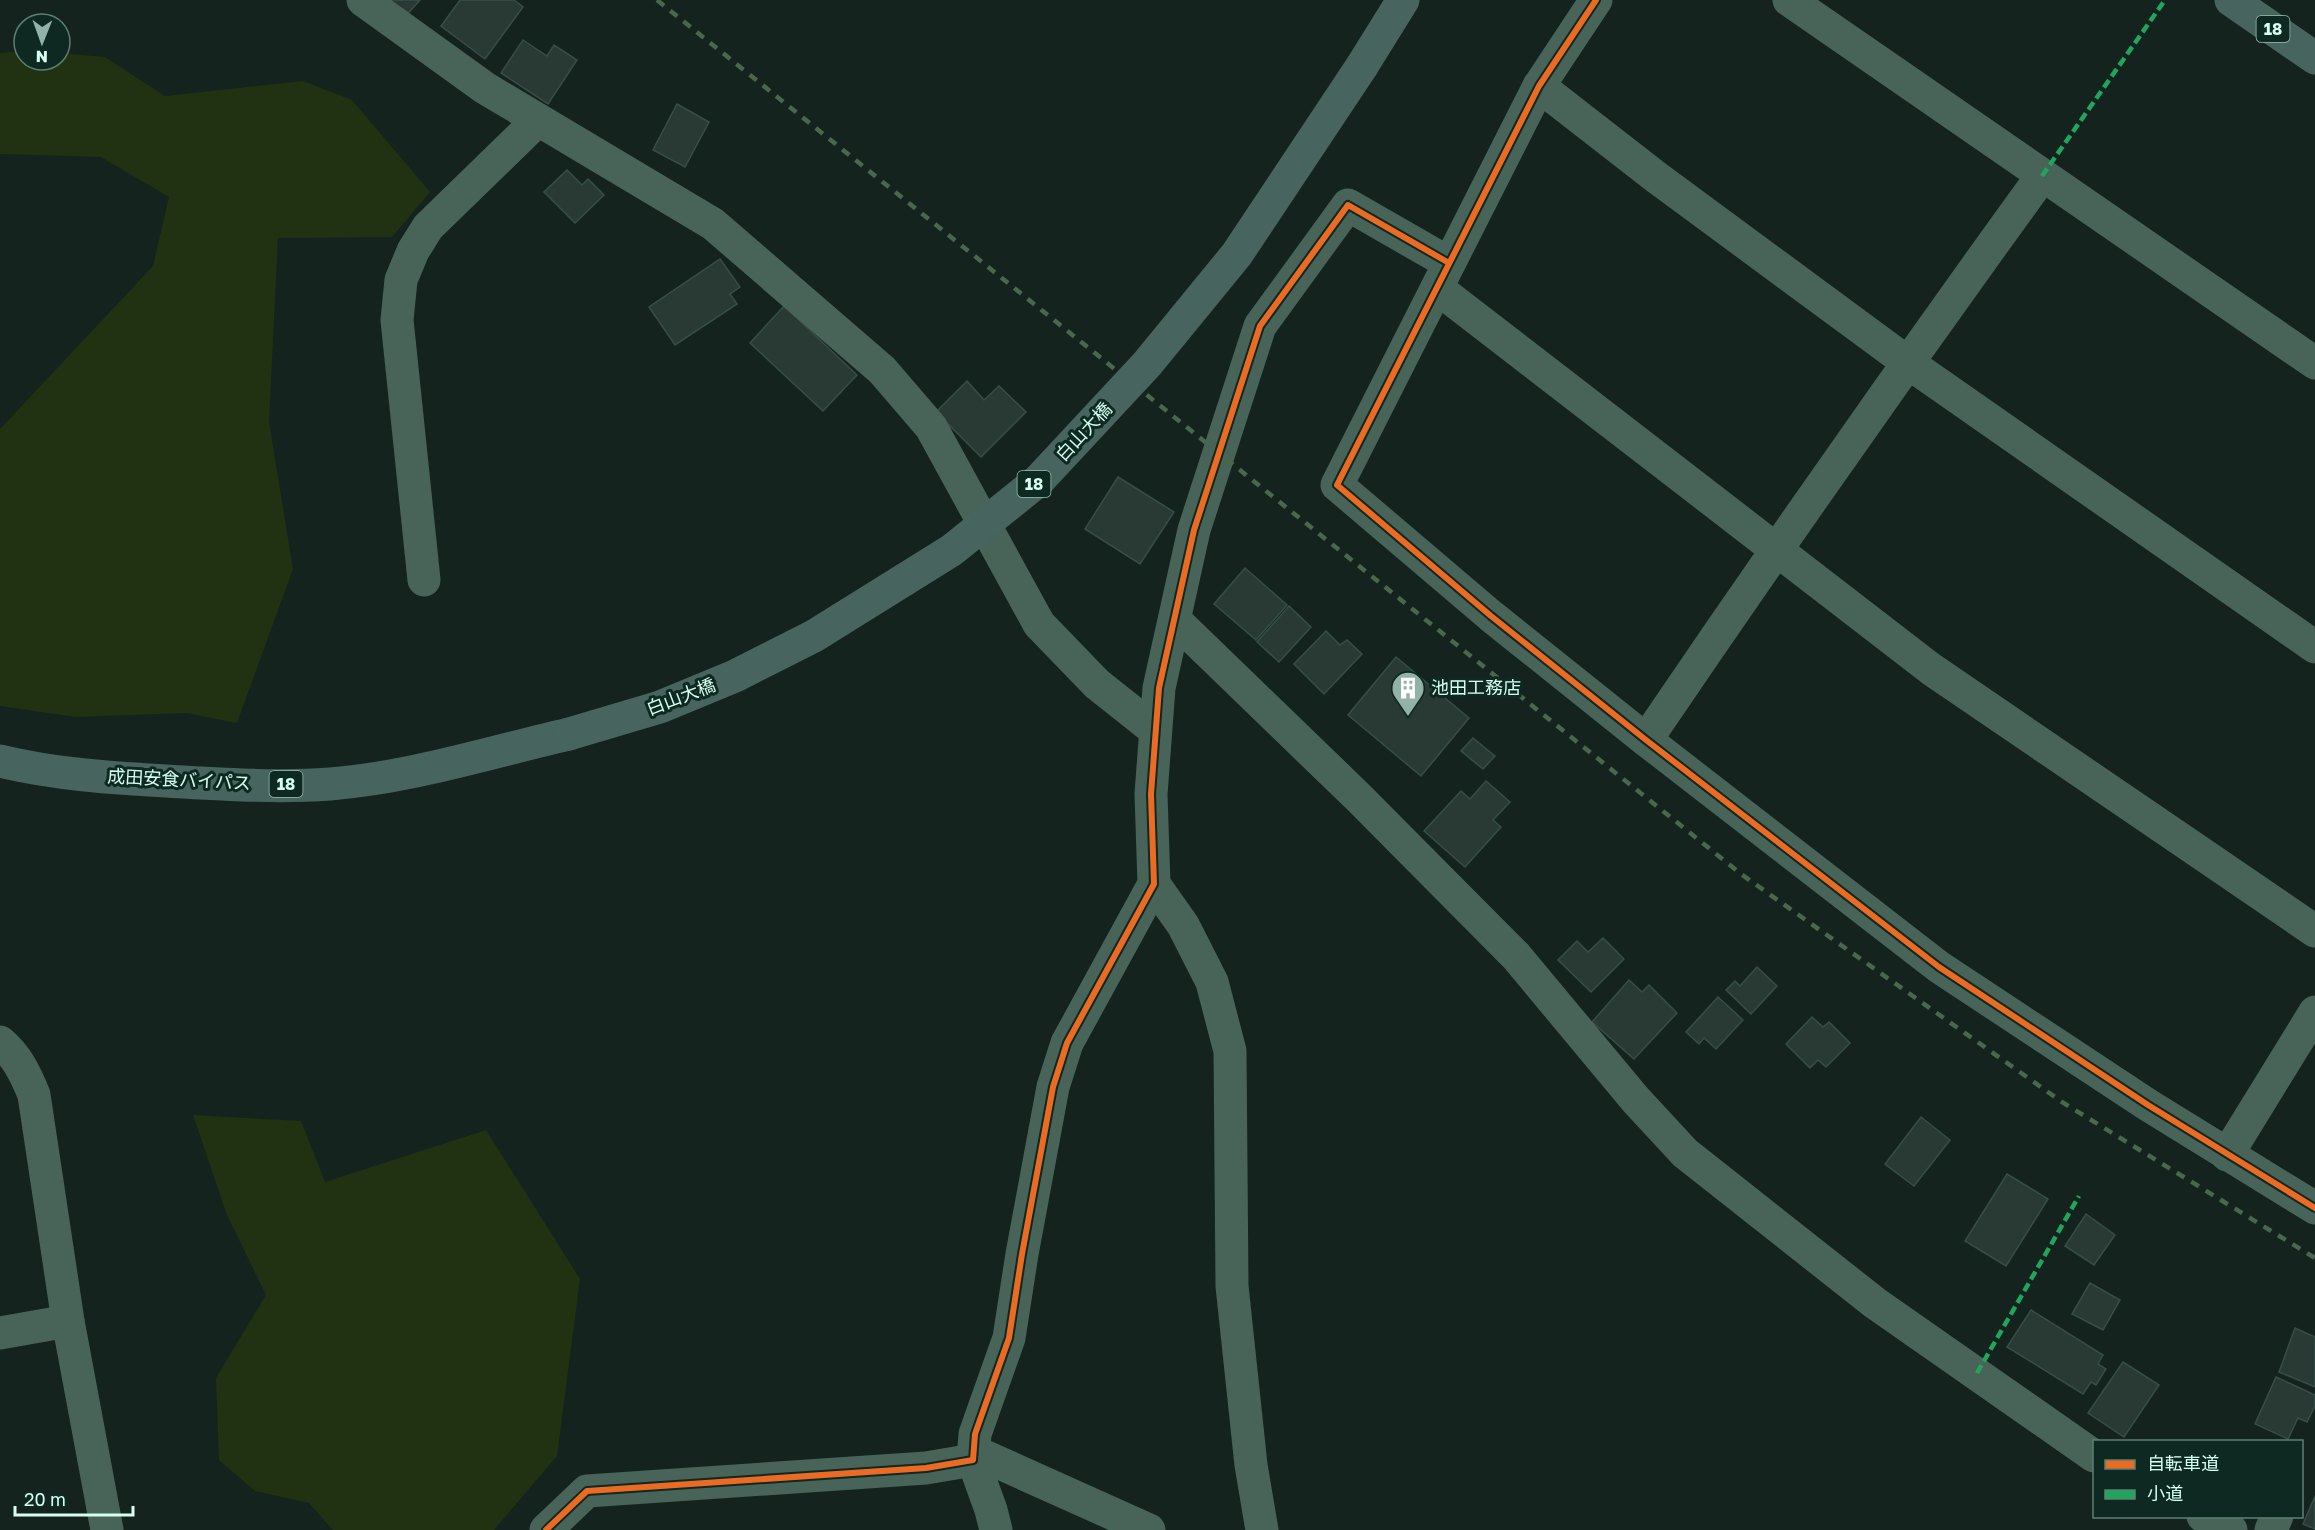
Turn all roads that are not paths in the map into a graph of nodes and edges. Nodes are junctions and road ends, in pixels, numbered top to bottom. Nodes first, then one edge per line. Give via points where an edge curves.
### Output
1 (363, 0) edge
2 (1402, 0) edge
3 (1596, 0) edge
4 (1788, 0) edge
5 (2231, 0) edge
6 (2315, 58) edge
7 (1539, 86) junction
8 (538, 120) junction
9 (2042, 176) junction
10 (1443, 275) junction
11 (1907, 362) junction
12 (2315, 363) edge
13 (1776, 549) junction
14 (424, 580) dead end
15 (1175, 620) junction
16 (2315, 647) edge
17 (1155, 730) junction
18 (569, 734) joint
19 (1646, 740) junction
20 (0, 761) edge
21 (1154, 884) junction
22 (2315, 932) edge
23 (2315, 1012) edge
24 (0, 1042) edge
25 (2227, 1155) junction
26 (2315, 1208) edge
27 (69, 1321) junction
28 (0, 1334) edge
29 (2093, 1455) edge
30 (973, 1456) junction
31 (2207, 1518) edge
32 (102, 1529) edge
33 (546, 1530) edge
34 (996, 1530) edge
35 (1149, 1530) edge
36 (1262, 1530) edge
37 (2231, 1530) edge

1 - 8 street via 485,88
2 - 18 main road, 白山大橋 / 18, bridge via 1237,254 1146,364 1039,480 952,550 814,636 660,707
3 - 7 street
4 - 9 street
5 - 6 main road, 18
7 - 10 street
7 - 11 street
8 - 14 street via 428,227 401,280 398,320
8 - 17 street via 713,224 882,370 931,427 1039,624 1097,684
9 - 11 street
9 - 12 street
10 - 13 street
10 - 15 street via 1348,205 1260,327 1194,530
10 - 19 street via 1336,485
11 - 13 street
11 - 16 street
13 - 19 street
13 - 22 street via 1931,669
15 - 17 street via 1158,688
15 - 29 street via 1516,956 1685,1154 1875,1303
17 - 21 street via 1151,794
18 - 20 main road, 成田安食バイパス / 18 via 402,774 330,784 229,785 128,779 33,769
19 - 25 street via 1939,967
21 - 30 street via 1067,1043 1053,1087 1009,1338 975,1434
21 - 36 street via 1183,925 1212,982 1230,1051 1232,1286
23 - 25 street
24 - 27 street via 25,1072 34,1095
25 - 26 street
27 - 28 street
27 - 32 street
30 - 33 street via 926,1468 587,1491
30 - 34 street
30 - 35 street
31 - 37 street

